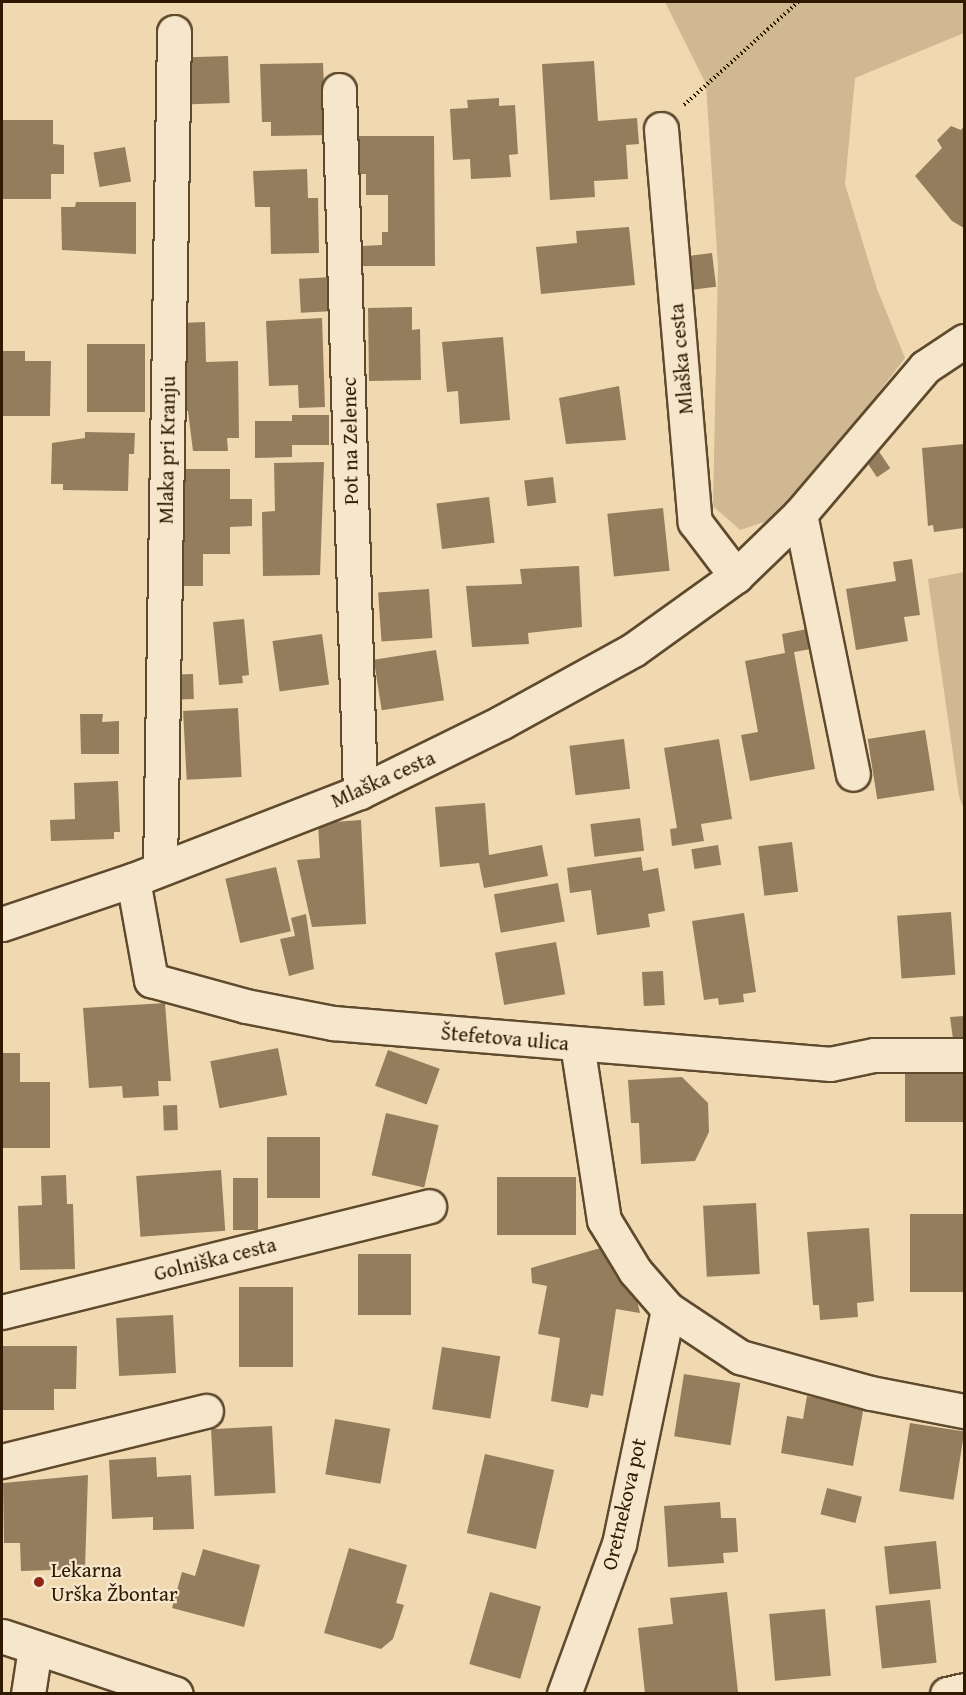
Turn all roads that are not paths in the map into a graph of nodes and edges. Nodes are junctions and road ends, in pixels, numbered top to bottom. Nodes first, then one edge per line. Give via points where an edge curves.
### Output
1 (174, 32) dead end
2 (339, 90) dead end
3 (660, 129) road end
4 (964, 341) edge
5 (800, 514) junction
6 (736, 576) junction
7 (853, 774) dead end
8 (360, 792) junction
9 (146, 874) junction
10 (2, 924) edge
11 (576, 1044) junction
12 (964, 1055) edge
13 (429, 1206) dead end
14 (668, 1309) junction
15 (2, 1312) edge
16 (206, 1411) dead end
17 (964, 1411) edge
18 (2, 1461) edge
19 (2, 1636) edge
20 (35, 1648) junction
21 (964, 1690) edge
22 (28, 1694) edge
23 (176, 1694) edge
24 (564, 1694) edge
25 (947, 1694) edge

1 - 9 street, Mlaka pri Kranju
2 - 8 street, Pot na Zelenec
3 - 6 street, Mlaška cesta via 695,522
4 - 5 street, Mlaška cesta via 925,367
5 - 6 street, Mlaška cesta
5 - 7 street
6 - 8 street, Mlaška cesta via 633,650 576,683
8 - 9 street, Mlaška cesta
9 - 10 street, Mlaška cesta
9 - 11 street, Štefetova ulica via 151,980 333,1023
11 - 12 street, Štefetova ulica via 830,1064 874,1055
11 - 14 street via 604,1220 634,1271
13 - 15 street, Golniška cesta
14 - 17 street via 740,1357 871,1393
14 - 24 street, Oretnekova pot via 619,1544
16 - 18 street
19 - 20 street
20 - 22 street
20 - 23 street
21 - 25 street

